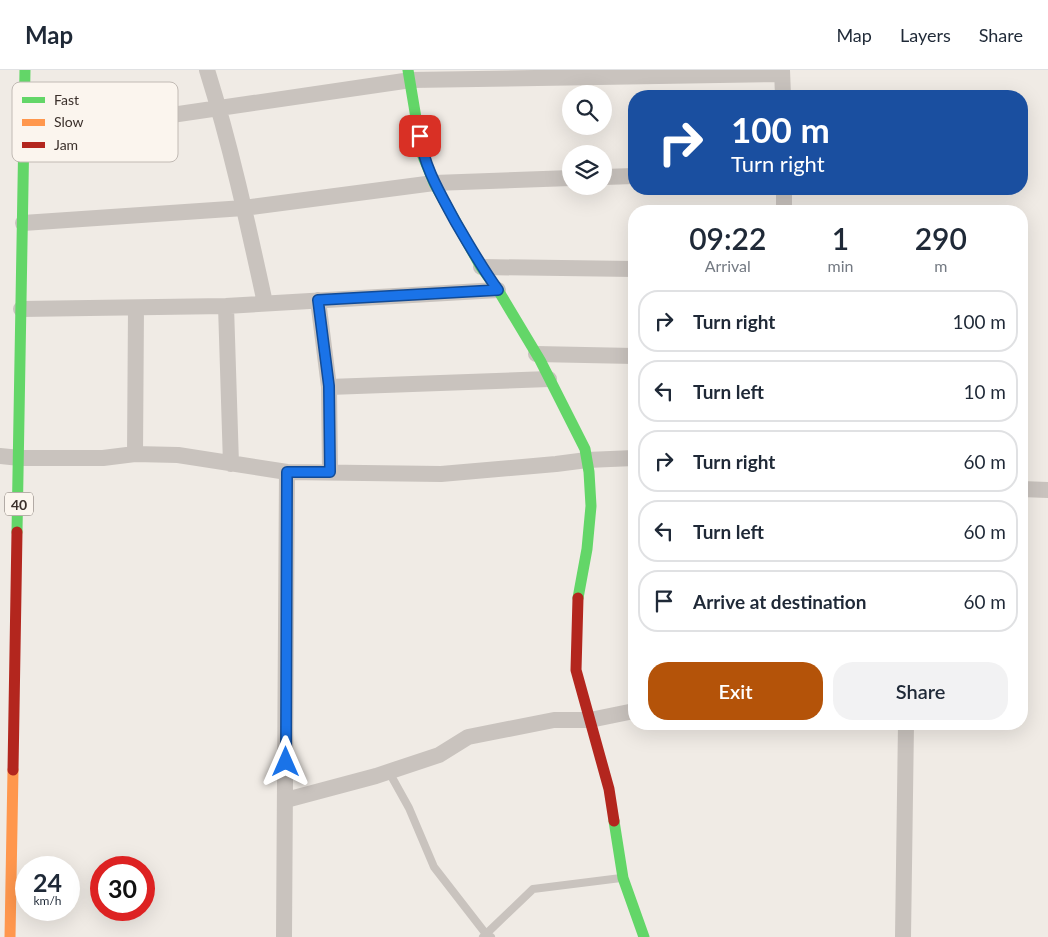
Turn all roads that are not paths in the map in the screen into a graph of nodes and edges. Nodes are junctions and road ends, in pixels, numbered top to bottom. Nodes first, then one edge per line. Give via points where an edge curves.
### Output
1 (207, 70) edge
2 (782, 72) edge
3 (616, 74) edge
4 (410, 75) edge
5 (783, 90) edge
6 (219, 108) junction
7 (178, 114) edge
8 (24, 162) edge
9 (628, 176) edge
10 (612, 177) edge
11 (562, 178) edge
12 (434, 183) junction
13 (244, 208) junction
14 (23, 223) junction
15 (481, 267) junction
16 (628, 269) edge
17 (498, 290) junction
18 (318, 300) junction
19 (265, 303) junction
20 (226, 306) junction
21 (136, 308) junction
22 (21, 309) junction
23 (536, 354) junction
24 (628, 356) edge
25 (549, 379) junction
26 (329, 386) junction
27 (135, 454) junction
28 (0, 456) edge
29 (20, 458) junction
30 (628, 458) edge
31 (587, 460) junction
32 (231, 464) junction
33 (287, 472) junction
34 (330, 472) junction
35 (1028, 489) edge
36 (1048, 490) edge
37 (628, 712) edge
38 (590, 720) junction
39 (906, 730) edge
40 (389, 772) junction
41 (286, 800) junction
42 (624, 878) junction
43 (487, 936) edge
44 (10, 937) edge
45 (284, 937) edge
46 (644, 937) edge
47 (903, 937) edge

1 - 6 street
2 - 3 street
2 - 5 street
3 - 4 street
4 - 6 street
4 - 12 street via 422,154
6 - 7 street
6 - 13 street
8 - 14 street, 40
9 - 10 street
11 - 12 street
12 - 13 street
12 - 15 street
13 - 14 street
13 - 19 street
14 - 22 street, 40
15 - 16 street
15 - 17 street
17 - 18 street
17 - 23 street
18 - 19 street
18 - 26 street
19 - 20 street
20 - 21 street
20 - 32 street
21 - 22 street
21 - 27 street
22 - 29 street, 40
23 - 24 street
23 - 25 street
25 - 26 street
25 - 31 street via 585,449
26 - 34 street
27 - 29 street via 103,458
27 - 32 street via 178,455
28 - 29 street
29 - 44 street, 40
30 - 31 street
31 - 34 street via 441,474
31 - 38 street via 590,529 577,602 576,670
32 - 33 street
33 - 34 street
33 - 41 street
35 - 36 street
37 - 38 street
38 - 40 street via 554,720 468,738 439,755
38 - 42 street via 609,788
39 - 47 street
40 - 41 street
40 - 43 lane via 409,808 434,867
41 - 45 street
42 - 43 lane via 533,889
42 - 46 street

